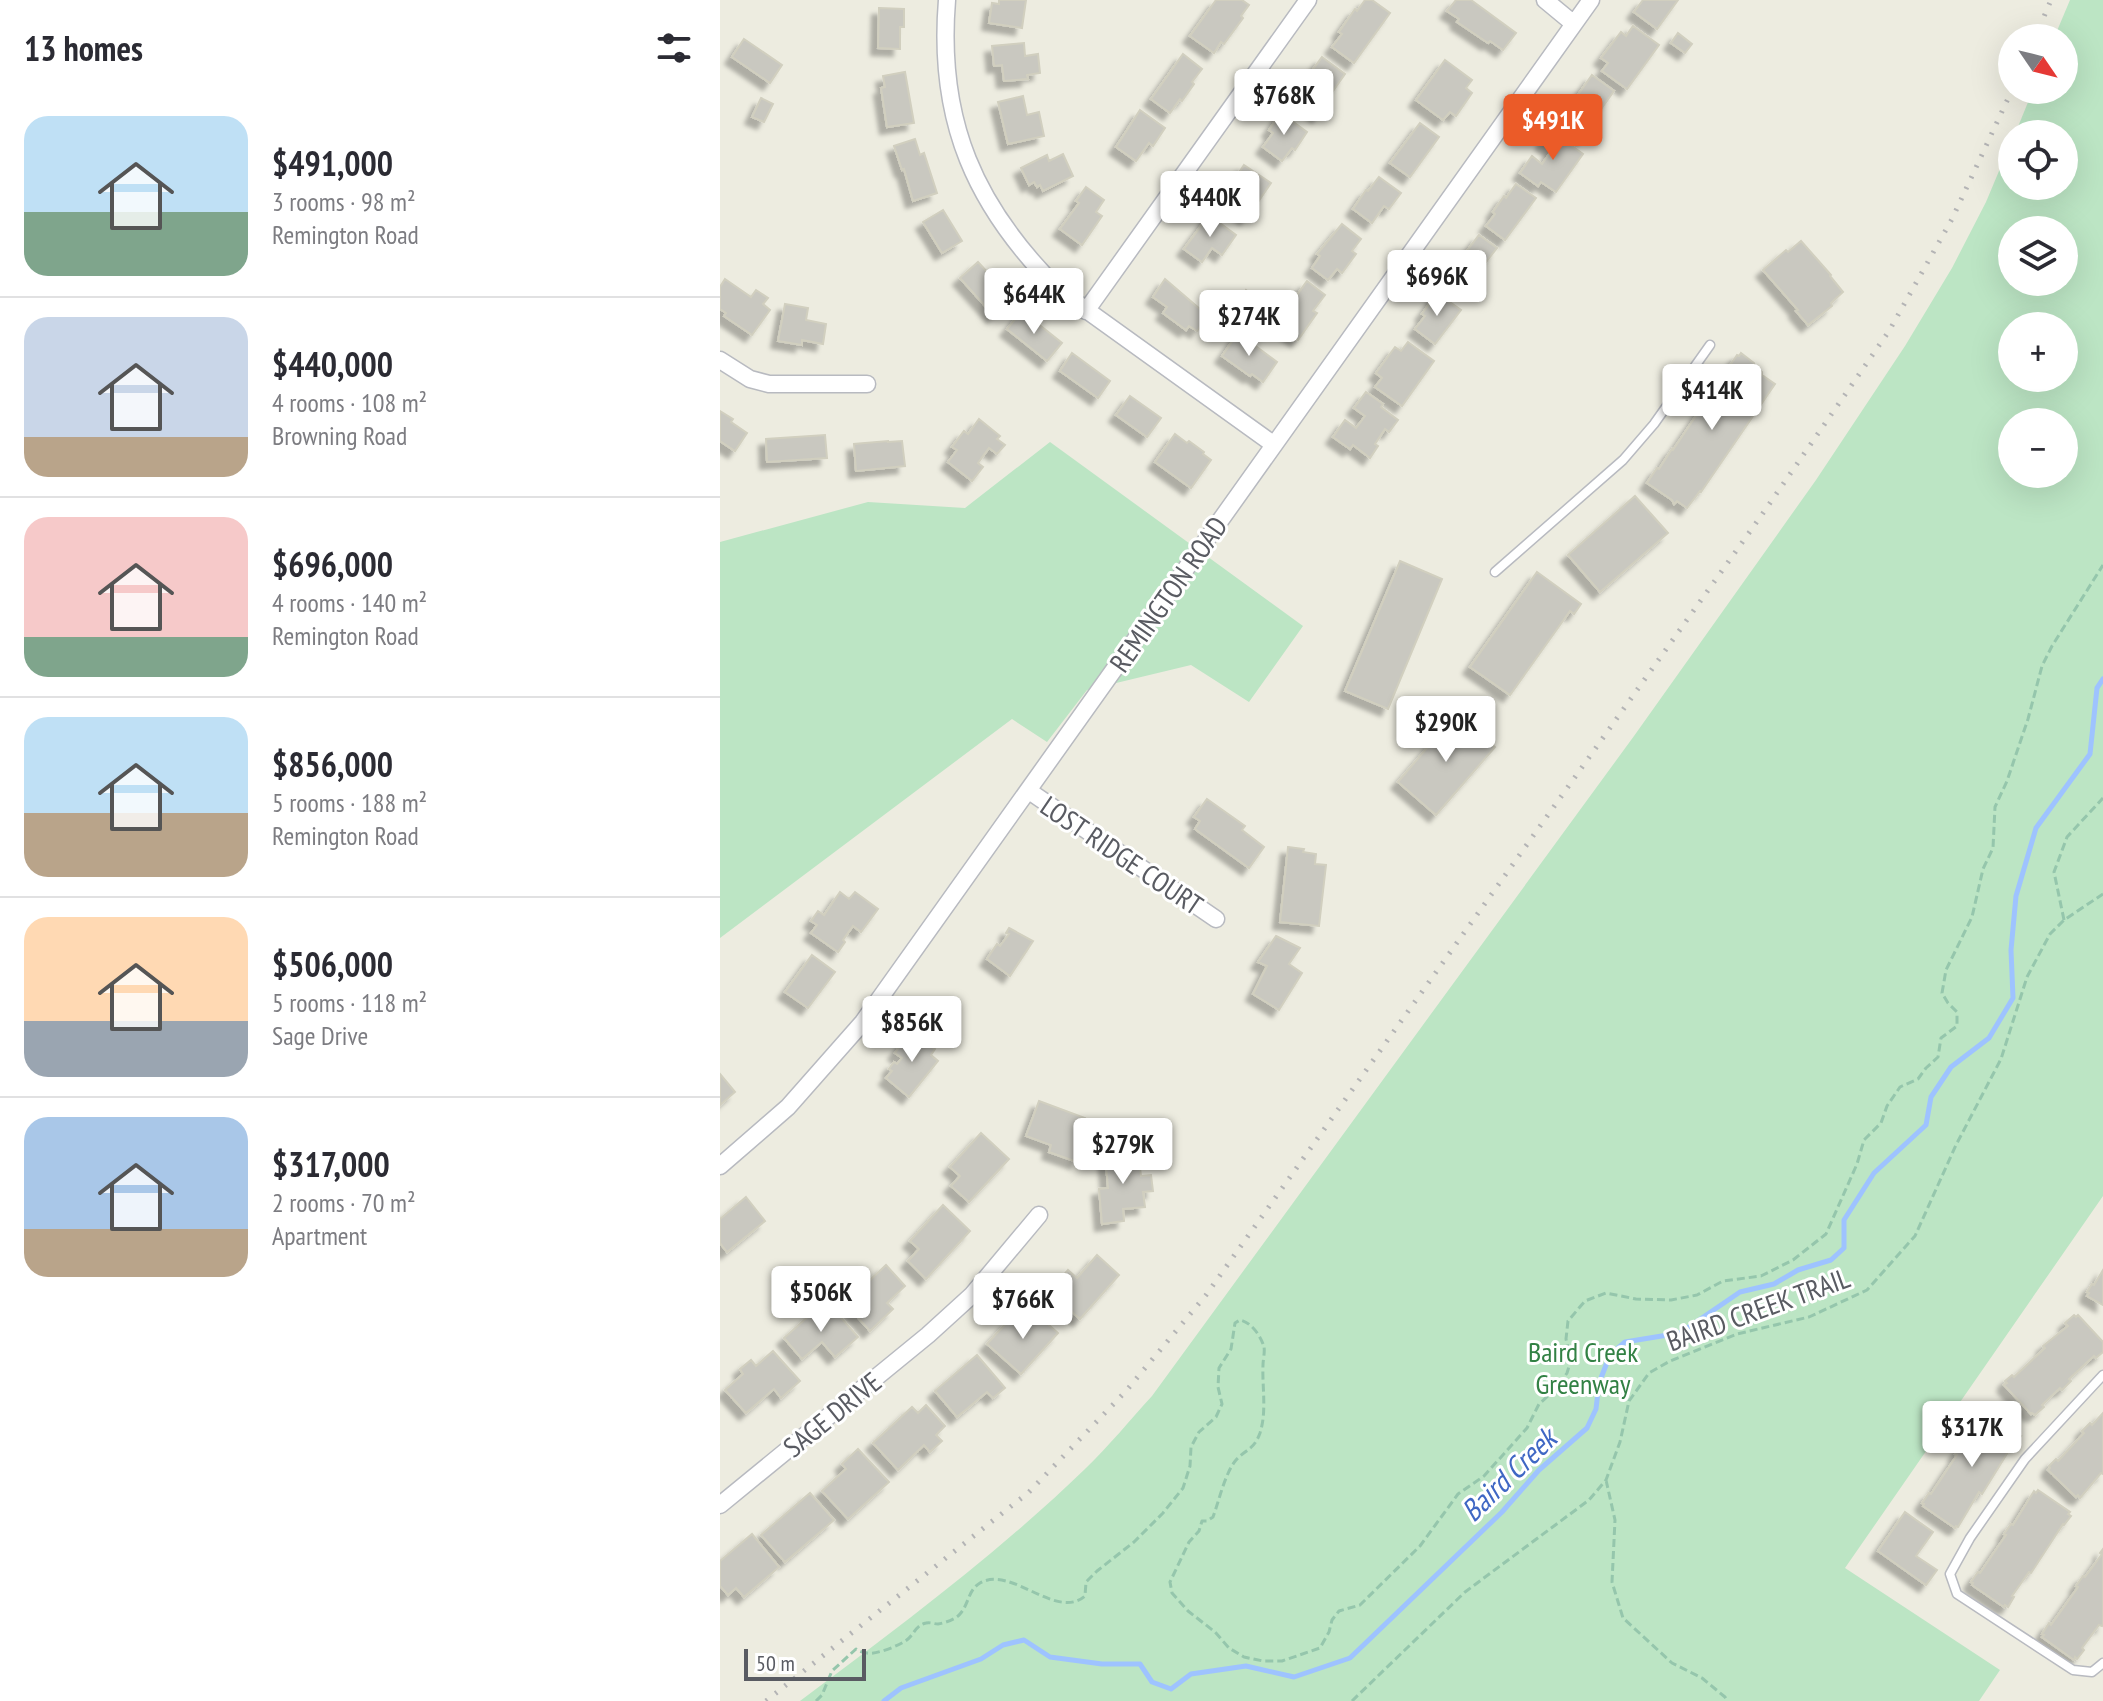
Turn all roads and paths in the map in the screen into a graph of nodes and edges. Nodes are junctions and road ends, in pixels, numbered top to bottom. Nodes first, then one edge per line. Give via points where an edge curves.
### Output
1 (947, 0) edge
2 (1308, 0) edge
3 (1545, 0) edge
4 (1591, 0) edge
5 (1574, 24) junction
6 (1086, 311) junction
7 (1710, 345) dead end
8 (720, 360) edge
9 (867, 384) dead end
10 (1273, 444) junction
11 (2103, 565) edge
12 (1495, 572) dead end
13 (1029, 791) junction
14 (2103, 798) edge
15 (2103, 894) edge
16 (1216, 919) dead end
17 (2064, 920) junction
18 (720, 1166) edge
19 (1039, 1215) dead end
20 (2103, 1375) edge
21 (1606, 1480) junction
22 (720, 1505) edge
23 (2103, 1663) edge
24 (816, 1701) edge
25 (1352, 1701) edge
26 (1727, 1701) edge

1 - 6 street via 946,68 971,169 1005,230 1060,291
2 - 6 street
3 - 5 street
4 - 5 street, REMINGTON ROAD
5 - 10 street, REMINGTON ROAD
6 - 10 street
7 - 12 lane via 1623,460
8 - 9 street via 769,384
10 - 13 street, REMINGTON ROAD
11 - 24 path via 2042,666 1995,807 1993,848 1942,993 1957,1012 1957,1026 1941,1038 1938,1057 1918,1079 1900,1087 1881,1123 1864,1140 1826,1234 1761,1276 1723,1281 1697,1295 1671,1300 1606,1293 1585,1301 1568,1321 1567,1373 1539,1404 1527,1428 1484,1476 1458,1494 1420,1546 1360,1605 1339,1611 1320,1648 1282,1661 1244,1657 1229,1648 1188,1611 1172,1593 1170,1582 1202,1521 1213,1517 1236,1460 1259,1435 1264,1347 1240,1320 1219,1368 1222,1404 1191,1447 1183,1488 1134,1542 1086,1582 1085,1596 1062,1602 1011,1582 981,1582 958,1616 917,1627 908,1639 888,1649 870,1654 856,1649 832,1671
13 - 16 street, LOST RIDGE COURT
13 - 18 street, REMINGTON ROAD via 863,1022 788,1107
14 - 17 path via 2067,837 2054,872
15 - 17 path, BAIRD CREEK TRAIL
17 - 21 path, BAIRD CREEK TRAIL via 2050,934 2027,977 2001,1059 1915,1236 1867,1290 1809,1317 1737,1334 1649,1373 1629,1401
19 - 22 street, SAGE DRIVE via 972,1295 928,1335
20 - 23 lane via 2025,1459 1950,1574 1957,1594 2073,1670 2092,1672
21 - 25 path, BAIRD CREEK TRAIL via 1589,1500 1465,1592
21 - 26 path via 1615,1520 1612,1582 1623,1618 1672,1663 1702,1678

